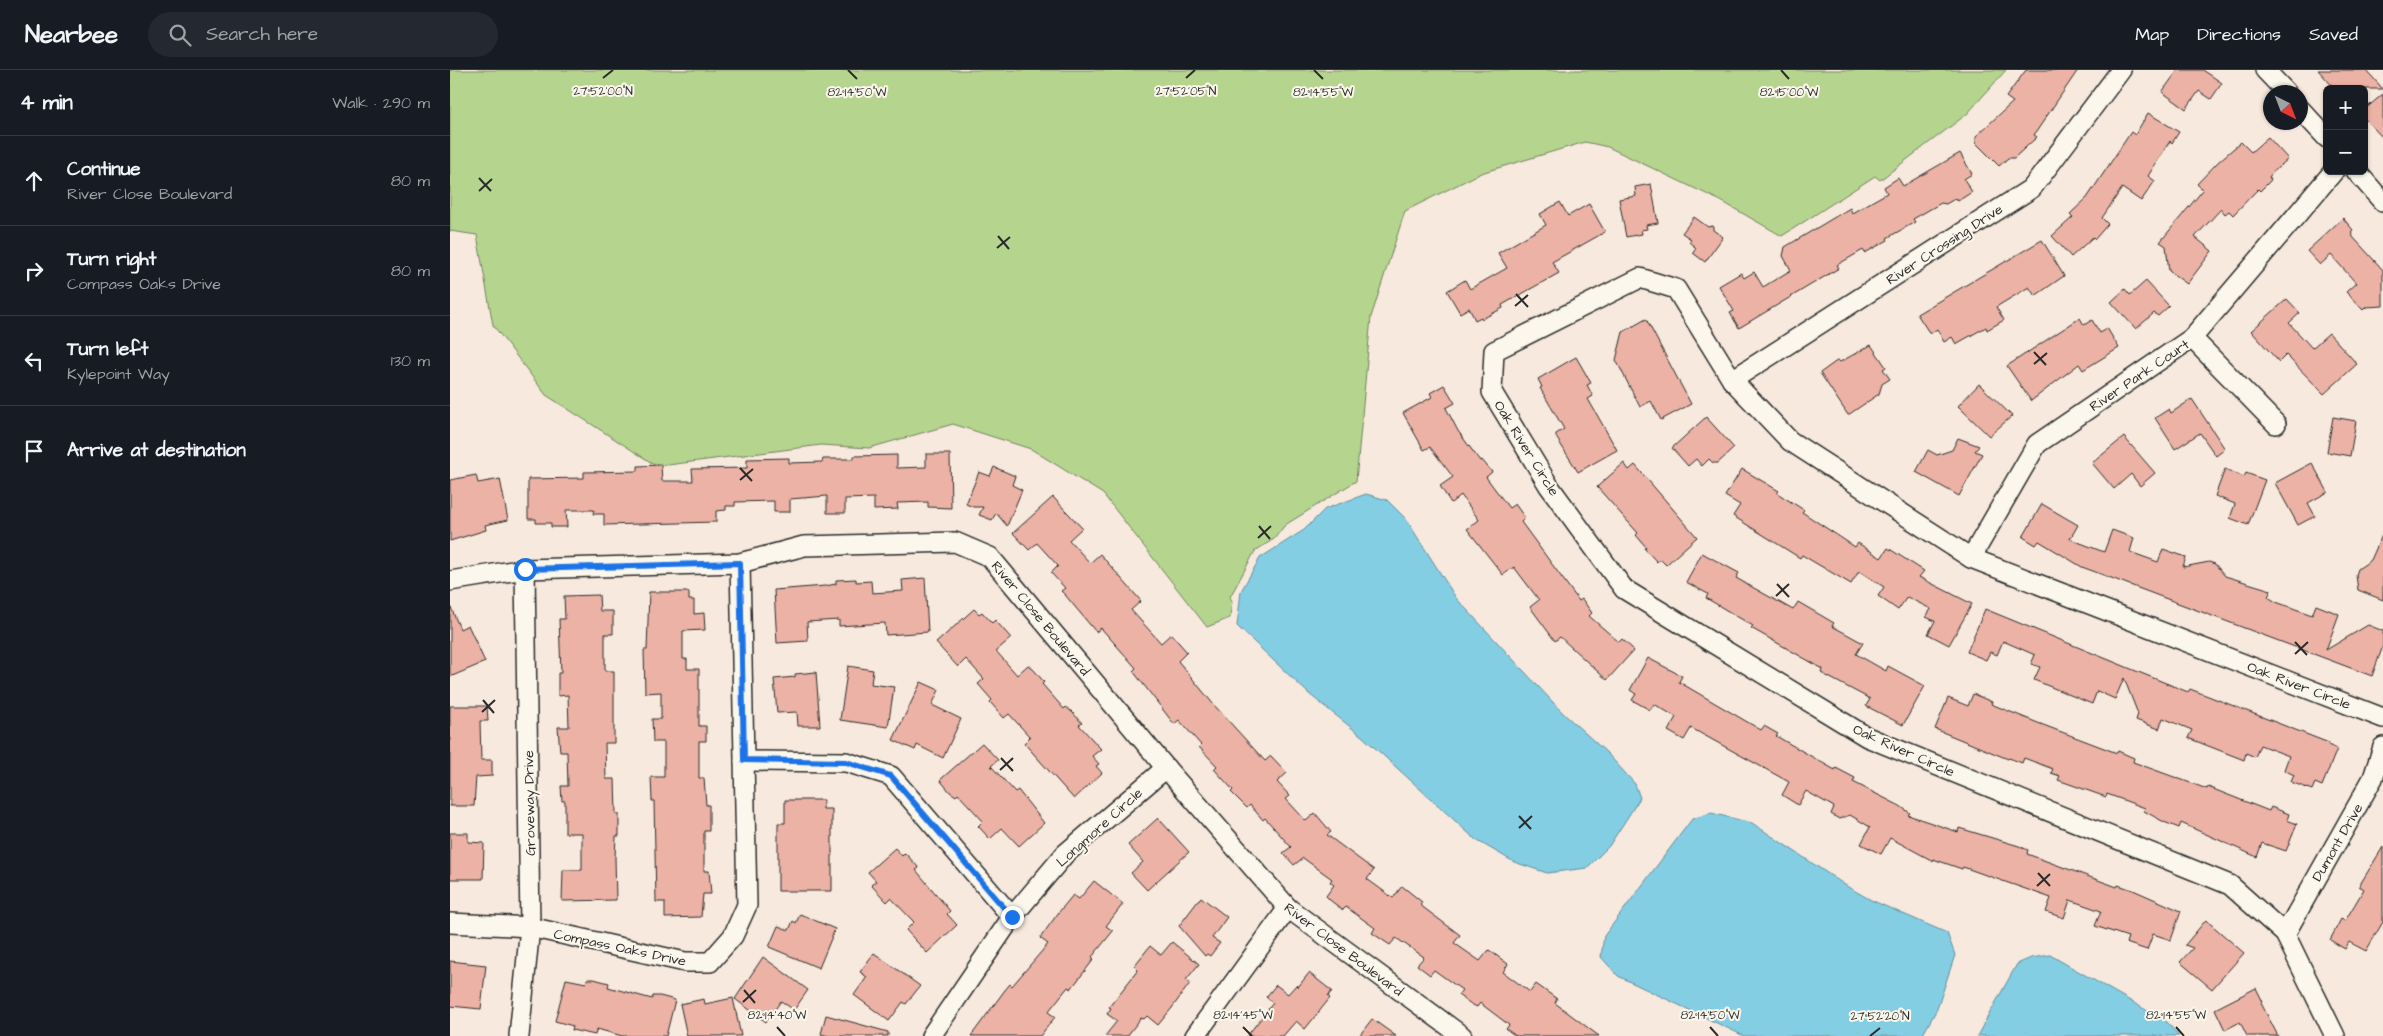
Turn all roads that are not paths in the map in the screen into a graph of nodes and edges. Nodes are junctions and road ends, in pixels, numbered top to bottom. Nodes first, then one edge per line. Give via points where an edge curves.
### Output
1 (2121, 70) edge
2 (2265, 70) edge
3 (2279, 85) edge
4 (2308, 118) edge
5 (2323, 134) edge
6 (2331, 175) edge
7 (2359, 175) edge
8 (2383, 202) edge
9 (2192, 338) junction
10 (1732, 380) junction
11 (2276, 424) dead end
12 (1971, 558) junction
13 (740, 563) junction
14 (525, 569) junction
15 (450, 581) edge
16 (2383, 718) edge
17 (2383, 747) edge
18 (744, 760) junction
19 (1166, 768) junction
20 (1288, 908) junction
21 (1012, 917) junction
22 (450, 922) edge
23 (530, 927) junction
24 (2285, 934) junction
25 (519, 1036) edge
26 (931, 1036) edge
27 (1195, 1036) edge
28 (1462, 1036) edge
29 (2335, 1036) edge

1 - 10 street, River Crossing Drive via 2032,188
2 - 3 street
4 - 5 street
6 - 9 street, River Park Court
7 - 8 street
9 - 11 street
9 - 12 street, River Park Court via 2037,444
10 - 12 street, Oak River Circle via 1790,441
10 - 24 street, Oak River Circle via 1676,289 1640,278 1494,351 1492,392 1549,486 1624,589 1867,737 2230,885
12 - 16 street, Oak River Circle
13 - 14 street, River Close Boulevard
13 - 18 street, Compass Oaks Drive
13 - 19 street, River Close Boulevard via 804,546 955,542 990,557
14 - 15 street, River Close Boulevard
14 - 23 street, Groveway Drive
17 - 24 street, Dumont Drive via 2373,778
18 - 21 street via 846,762 891,776
18 - 23 street, Compass Oaks Drive via 747,905 733,936 710,962 686,962
19 - 20 street, River Close Boulevard
19 - 21 street, Longmore Circle via 1065,854
20 - 27 street
20 - 28 street, River Close Boulevard
21 - 26 street, Longmore Circle
22 - 23 street, Compass Oaks Drive
23 - 25 street, Groveway Drive
24 - 29 street, Oak River Circle

